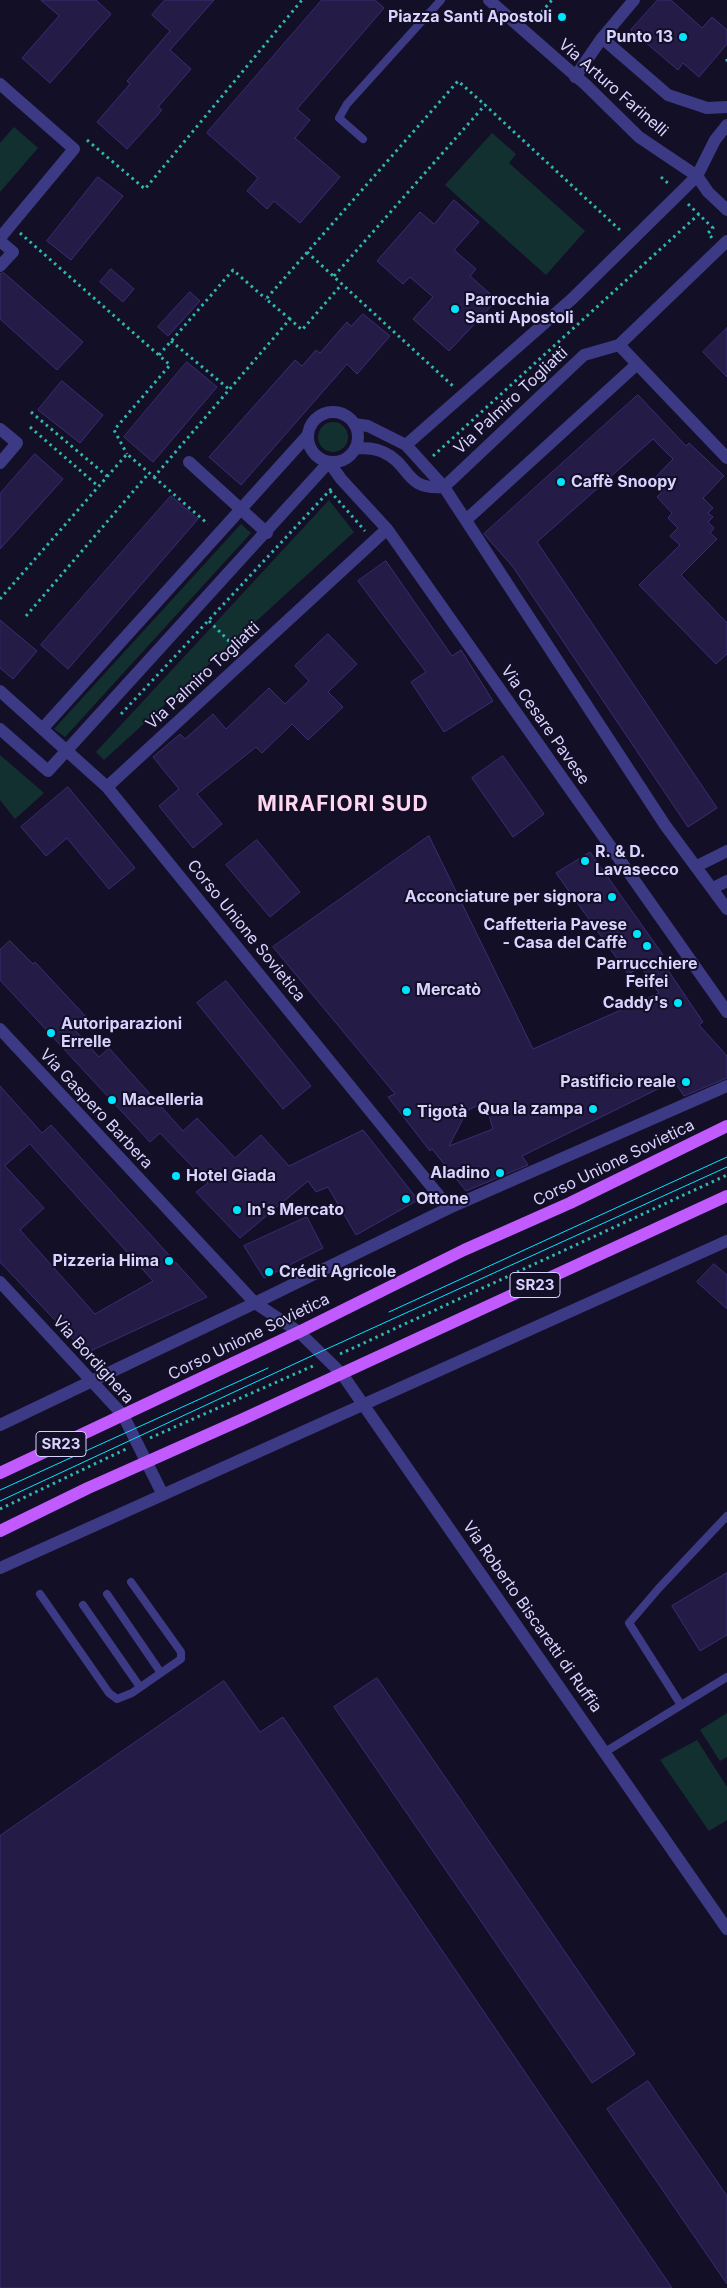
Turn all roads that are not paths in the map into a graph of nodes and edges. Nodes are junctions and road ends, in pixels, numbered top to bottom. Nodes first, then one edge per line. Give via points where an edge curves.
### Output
1 (442, 0) edge
2 (489, 0) edge
3 (634, 0) edge
4 (602, 38) junction
5 (575, 77) junction
6 (0, 84) edge
7 (727, 107) edge
8 (727, 125) edge
9 (363, 139) dead end
10 (697, 176) junction
11 (727, 210) edge
12 (0, 240) edge
13 (724, 244) edge
14 (0, 266) edge
15 (619, 345) junction
16 (636, 365) junction
17 (354, 424) junction
18 (0, 429) edge
19 (308, 436) junction
20 (406, 445) junction
21 (356, 448) junction
22 (727, 458) edge
23 (189, 462) dead end
24 (329, 462) junction
25 (0, 463) edge
26 (444, 487) junction
27 (242, 510) junction
28 (466, 520) junction
29 (387, 528) junction
30 (267, 533) junction
31 (0, 691) edge
32 (43, 728) junction
33 (0, 729) edge
34 (68, 751) junction
35 (107, 786) junction
36 (727, 851) edge
37 (696, 866) junction
38 (727, 881) edge
39 (713, 888) junction
40 (727, 909) edge
41 (727, 1012) edge
42 (0, 1029) edge
43 (727, 1086) edge
44 (727, 1126) edge
45 (727, 1196) edge
46 (449, 1208) junction
47 (727, 1242) edge
48 (0, 1282) edge
49 (255, 1303) junction
50 (299, 1332) junction
51 (342, 1374) junction
52 (92, 1382) junction
53 (365, 1404) junction
54 (122, 1415) junction
55 (0, 1425) edge
56 (147, 1462) junction
57 (0, 1473) edge
58 (163, 1494) junction
59 (727, 1516) edge
60 (0, 1531) edge
61 (0, 1568) edge
62 (131, 1582) dead end
63 (40, 1594) dead end
64 (107, 1594) dead end
65 (83, 1605) dead end
66 (161, 1673) junction
67 (727, 1678) edge
68 (140, 1688) junction
69 (681, 1705) junction
70 (605, 1752) junction
71 (727, 1929) edge

1 - 9 lane via 347,104 339,118
2 - 5 street, Via Arturo Farinelli
3 - 4 street
4 - 5 street
4 - 7 street, Via Arturo Farinelli via 668,95 707,108
5 - 10 street, Via Arturo Farinelli via 639,137
6 - 12 street via 74,149
8 - 10 street via 715,140
10 - 11 street, Via Arturo Farinelli
10 - 20 street via 572,299
12 - 14 street via 13,252
13 - 15 street, Via Palmiro Togliatti
15 - 16 street
15 - 26 street, Via Palmiro Togliatti via 584,354
16 - 22 street
16 - 28 street
17 - 19 street via 341,413 328,412 314,420
17 - 20 street via 368,426
17 - 21 street via 358,435
18 - 25 street via 17,444
19 - 24 street via 310,448 316,456
19 - 27 street
20 - 26 street
21 - 24 street via 342,461
21 - 26 street via 384,452 421,486
23 - 27 street
24 - 29 street, Via Cesare Pavese via 340,479
24 - 30 street
26 - 28 street
27 - 30 street
27 - 32 street
28 - 37 street via 659,817
29 - 35 street, Via Palmiro Togliatti
29 - 41 street, Via Cesare Pavese
30 - 34 street
31 - 32 street
32 - 34 street
33 - 34 street via 48,771
34 - 35 street, Corso Unione Sovietica
35 - 46 street, Corso Unione Sovietica
36 - 37 street
37 - 39 street
38 - 39 street
39 - 40 street
42 - 49 street, Via Gaspero Barbera
43 - 46 street, Corso Unione Sovietica
44 - 50 main road, Corso Unione Sovietica / SR23
45 - 51 main road, SR23
46 - 49 street, Corso Unione Sovietica
47 - 53 street
48 - 52 street, Via Bordighera
49 - 50 street, Via Gaspero Barbera
49 - 52 street, Corso Unione Sovietica
50 - 51 street, Via Roberto Biscaretti di Ruffia
50 - 54 main road, Corso Unione Sovietica / SR23
51 - 53 street, Via Roberto Biscaretti di Ruffia
51 - 56 main road, SR23
52 - 54 street, Via Bordighera
52 - 55 street, Corso Unione Sovietica
53 - 58 street
53 - 70 street, Via Roberto Biscaretti di Ruffia
54 - 56 street, Via Bordighera
54 - 57 main road, Corso Unione Sovietica / SR23
56 - 58 street, Via Bordighera
56 - 60 main road, SR23
58 - 61 street
59 - 69 lane via 629,1623
62 - 66 lane via 181,1652 180,1659
63 - 68 lane via 109,1693 117,1699
64 - 66 lane
65 - 68 lane
66 - 68 lane
67 - 69 lane
69 - 70 lane
70 - 71 street, Via Roberto Biscaretti di Ruffia

